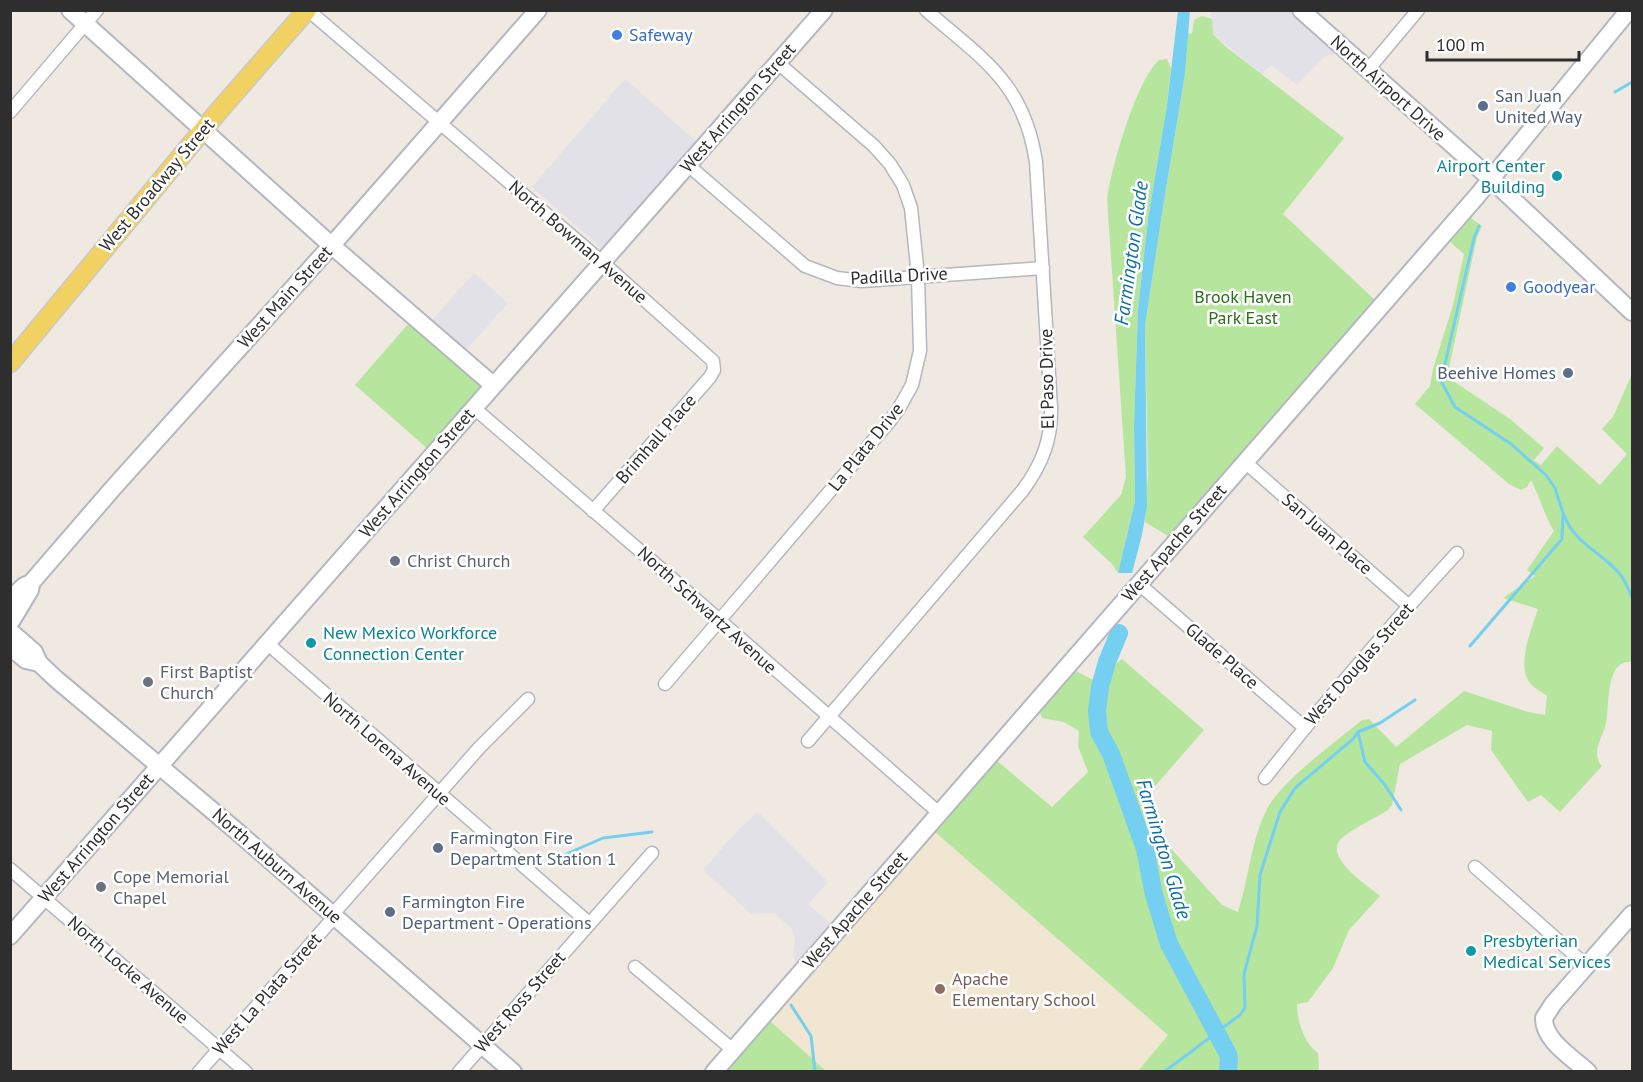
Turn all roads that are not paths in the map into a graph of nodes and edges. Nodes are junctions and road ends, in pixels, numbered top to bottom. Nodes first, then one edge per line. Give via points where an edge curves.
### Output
1 (70, 10) edge
2 (97, 10) edge
3 (308, 10) edge
4 (538, 10) edge
5 (824, 10) edge
6 (926, 10) edge
7 (1301, 10) edge
8 (1418, 10) edge
9 (1629, 10) edge
10 (85, 24) junction
11 (778, 63) junction
12 (1367, 70) junction
13 (10, 112) edge
14 (438, 124) junction
15 (202, 130) junction
16 (688, 165) junction
17 (1491, 179) junction
18 (331, 245) junction
19 (603, 262) junction
20 (1043, 268) junction
21 (918, 276) junction
22 (1632, 312) edge
23 (10, 363) edge
24 (714, 365) joint
25 (493, 385) junction
26 (474, 408) junction
27 (1245, 462) junction
28 (593, 511) junction
29 (1457, 554) dead end
30 (31, 583) junction
31 (1139, 584) junction
32 (10, 599) edge
33 (1409, 606) junction
34 (719, 621) junction
35 (11, 626) edge
36 (268, 644) junction
37 (10, 647) edge
38 (39, 663) junction
39 (665, 684) dead end
40 (528, 699) dead end
41 (828, 717) junction
42 (1305, 728) junction
43 (808, 741) dead end
44 (159, 765) junction
45 (1265, 778) dead end
46 (438, 794) junction
47 (939, 813) junction
48 (652, 853) dead end
49 (1475, 867) dead end
50 (10, 869) edge
51 (44, 897) junction
52 (1632, 914) edge
53 (334, 915) junction
54 (589, 923) junction
55 (10, 936) edge
56 (1587, 966) junction
57 (635, 967) dead end
58 (483, 1045) junction
59 (219, 1049) junction
60 (733, 1050) junction
61 (199, 1071) edge
62 (246, 1071) edge
63 (459, 1071) edge
64 (513, 1071) edge
65 (714, 1071) edge
66 (1588, 1071) edge

1 - 10 main road
2 - 10 street
3 - 14 street, North Bowman Avenue
3 - 15 main road, West Broadway Street
4 - 14 main road, West Main Street
5 - 11 main road, West Arrington Street
6 - 20 street, El Paso Drive via 1001,77 1024,112 1036,162
7 - 12 main road, North Airport Drive
8 - 12 street
9 - 17 main road, West Apache Street
10 - 13 street
10 - 15 main road
11 - 16 main road, West Arrington Street
11 - 21 street, La Plata Drive via 890,164 911,208
12 - 17 main road, North Airport Drive
14 - 18 main road, West Main Street
14 - 19 street, North Bowman Avenue
15 - 18 main road
15 - 23 main road, West Broadway Street
16 - 19 main road, West Arrington Street
16 - 21 street, Padilla Drive via 813,270 850,280
17 - 22 main road, North Airport Drive
17 - 27 main road, West Apache Street
18 - 25 main road
18 - 30 main road, West Main Street
19 - 24 street, North Bowman Avenue via 708,355
19 - 25 main road, West Arrington Street
20 - 21 street, Padilla Drive
20 - 41 street, El Paso Drive via 1052,422 1037,469
21 - 34 street, La Plata Drive via 920,351 905,399
24 - 28 street, Brimhall Place via 710,377
25 - 26 main road, West Arrington Street
26 - 28 street, North Schwartz Avenue
26 - 36 main road, West Arrington Street
27 - 31 main road, West Apache Street
27 - 33 street, San Juan Place
28 - 34 street, North Schwartz Avenue
29 - 33 street, West Douglas Street
30 - 32 main road, West Main Street
30 - 35 main road, West Main Street
31 - 42 street, Glade Place
31 - 47 main road, West Apache Street
33 - 42 street, West Douglas Street
34 - 39 street, La Plata Drive
34 - 41 street, North Schwartz Avenue
35 - 38 main road, North Auburn Avenue
36 - 44 main road, West Arrington Street
36 - 46 street, North Lorena Avenue
37 - 38 main road, North Auburn Avenue via 26,660
38 - 44 main road, North Auburn Avenue
40 - 46 street, West La Plata Street
41 - 43 street, El Paso Drive
41 - 47 street, North Schwartz Avenue
42 - 45 street, West Douglas Street
44 - 51 main road, West Arrington Street
44 - 53 main road, North Auburn Avenue
46 - 53 street, West La Plata Street
46 - 54 street, North Lorena Avenue
47 - 60 main road, West Apache Street
48 - 54 street, West Ross Street
49 - 56 street
50 - 51 street, North Locke Avenue
51 - 55 main road, West Arrington Street
51 - 59 street, North Locke Avenue
52 - 56 main road
53 - 58 main road, North Auburn Avenue
53 - 59 street, West La Plata Street
54 - 58 street, West Ross Street
56 - 66 main road via 1547,1012 1544,1024 1552,1039
57 - 60 street
58 - 63 street, West Ross Street
58 - 64 main road, North Auburn Avenue
59 - 61 street, West La Plata Street
59 - 62 street, North Locke Avenue
60 - 65 main road, West Apache Street

